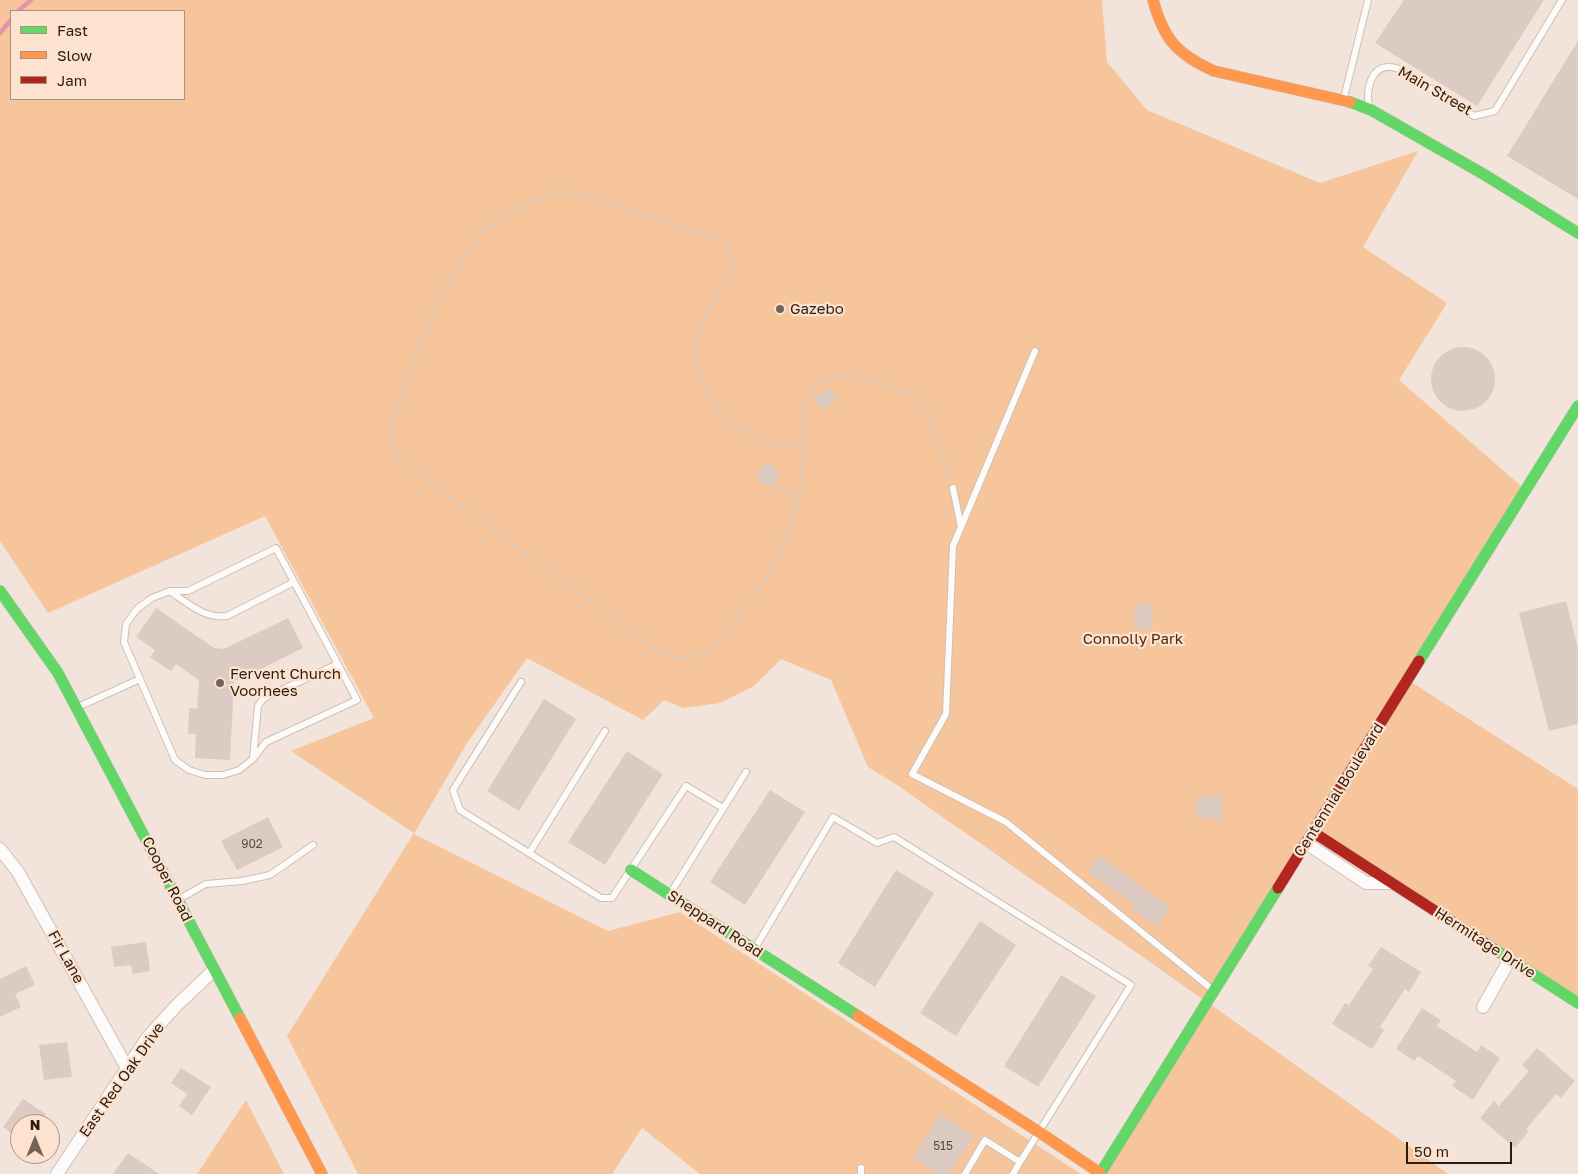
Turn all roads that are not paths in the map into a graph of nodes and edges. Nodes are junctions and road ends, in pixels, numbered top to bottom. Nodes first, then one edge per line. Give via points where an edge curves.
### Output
1 (1153, 0) edge
2 (1368, 0) edge
3 (1562, 0) edge
4 (1344, 100) junction
5 (1371, 110) junction
6 (1578, 233) edge
7 (1035, 351) dead end
8 (1578, 406) edge
9 (953, 488) road end
10 (961, 528) junction
11 (294, 582) junction
12 (0, 591) edge
13 (170, 592) junction
14 (338, 664) junction
15 (140, 679) junction
16 (521, 682) dead end
17 (77, 708) junction
18 (605, 731) dead end
19 (253, 759) junction
20 (746, 772) dead end
21 (723, 808) junction
22 (1310, 838) junction
23 (313, 844) dead end
24 (0, 849) edge
25 (530, 852) junction
26 (631, 870) junction
27 (1393, 884) joint
28 (669, 895) junction
29 (177, 900) junction
30 (754, 949) junction
31 (1510, 959) junction
32 (214, 970) junction
33 (1214, 990) junction
34 (1578, 1002) edge
35 (1483, 1008) dead end
36 (127, 1068) junction
37 (1039, 1132) junction
38 (1020, 1162) junction
39 (57, 1174) edge
40 (322, 1174) edge
41 (965, 1174) edge
42 (1013, 1174) edge
43 (1100, 1174) edge

1 - 4 street via 1169,40 1181,54 1199,64 1214,71
2 - 4 lane
3 - 5 lane, Main Street via 1495,111 1474,116 1399,68 1391,67 1381,69 1372,77 1368,95
4 - 5 street
5 - 6 street via 1485,174
7 - 10 lane
8 - 22 street, Centennial Boulevard
9 - 10 lane
10 - 33 lane via 954,546 946,714 912,774 1006,822
11 - 13 lane via 227,616 218,617 208,616
11 - 13 lane via 276,548 188,591
11 - 14 lane
12 - 17 street, Cooper Road via 58,673
13 - 15 lane via 152,598 137,609 126,624 124,642
14 - 19 lane via 260,702
14 - 19 lane via 356,700 266,742
15 - 17 lane
15 - 19 lane via 175,760 189,770 205,775 223,775 239,770
16 - 25 lane via 453,790 460,810
17 - 29 street, Cooper Road
18 - 25 lane
20 - 21 lane
21 - 26 lane via 686,786
21 - 28 lane
22 - 27 street, Hermitage Drive via 1366,883
22 - 33 street, Centennial Boulevard
23 - 29 lane via 270,875 206,884
24 - 36 street, Fir Lane via 18,872
25 - 26 lane via 602,898 612,898
26 - 28 street, Sheppard Road
27 - 31 street, Hermitage Drive
28 - 30 street, Sheppard Road
29 - 32 street, Cooper Road
30 - 37 street, Sheppard Road
30 - 37 lane via 833,817 877,843 894,837 1131,985
31 - 34 street, Hermitage Drive
31 - 35 street
32 - 36 street, East Red Oak Drive via 164,1019
32 - 40 street, Cooper Road
33 - 43 street, Centennial Boulevard
36 - 39 street, East Red Oak Drive
37 - 38 lane
37 - 43 street, Sheppard Road
38 - 41 lane via 985,1140
38 - 42 lane

